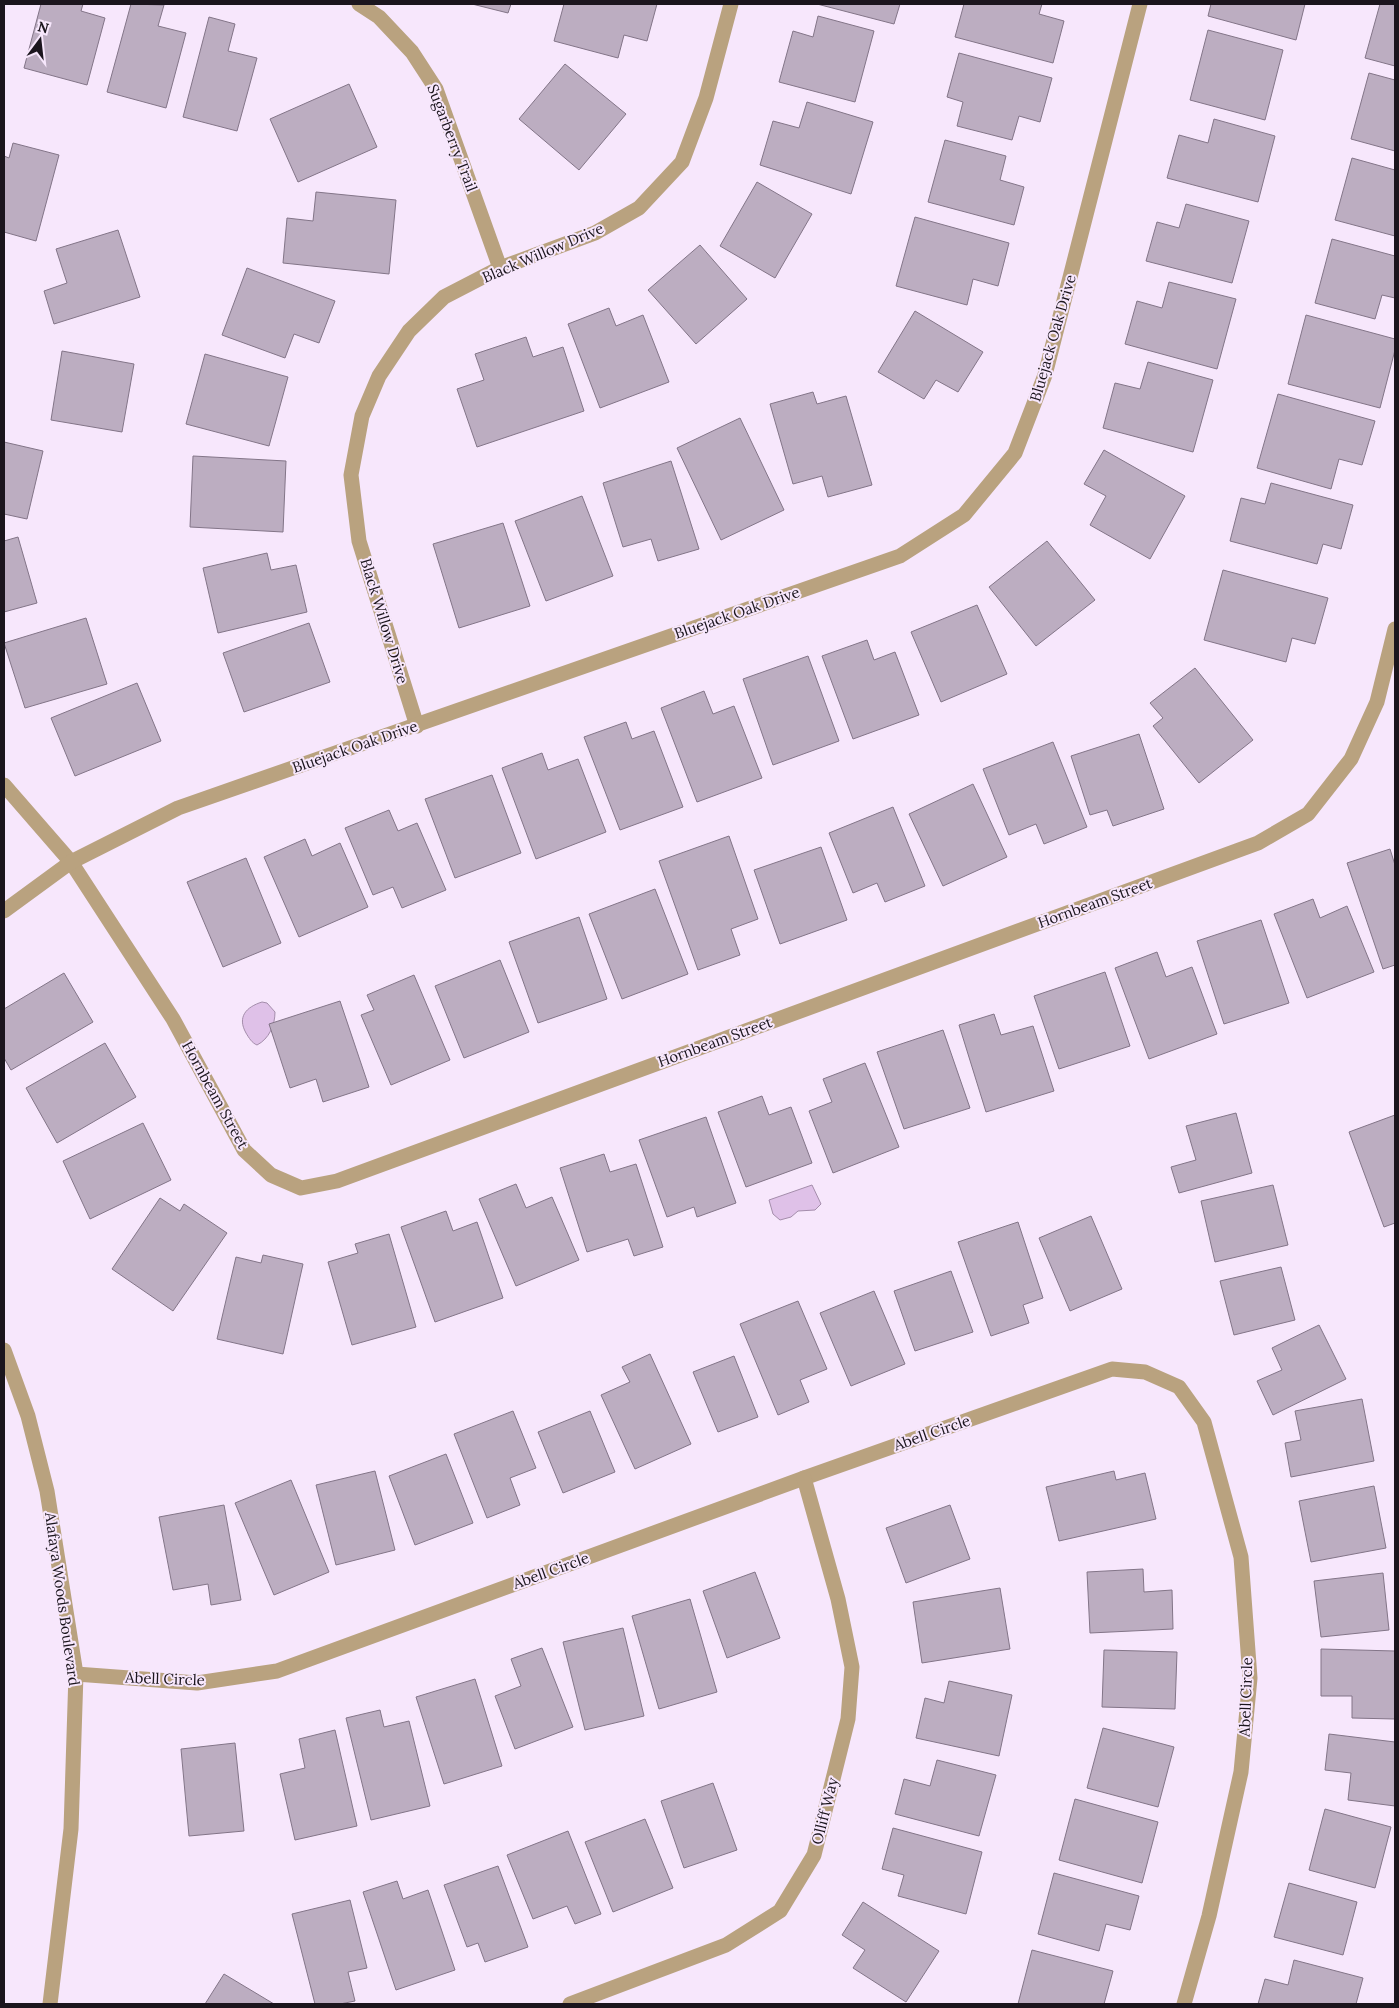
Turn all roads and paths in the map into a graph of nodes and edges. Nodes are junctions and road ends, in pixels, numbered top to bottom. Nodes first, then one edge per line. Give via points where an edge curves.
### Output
1 (359, 4) edge
2 (731, 4) edge
3 (1140, 4) edge
4 (500, 268) junction
5 (1395, 629) edge
6 (417, 726) junction
7 (4, 786) edge
8 (71, 862) junction
9 (4, 911) edge
10 (4, 1350) edge
11 (804, 1478) junction
12 (76, 1674) junction
13 (50, 2004) edge
14 (570, 2004) edge
15 (1184, 2004) edge

1 - 4 street, Sugarberry Trail via 379,17 412,52 436,89
2 - 4 street, Black Willow Drive via 706,98 682,162 639,208 595,233
3 - 6 street, Bluejack Oak Drive via 1045,375 1016,453 964,514 900,556
4 - 6 street, Black Willow Drive via 444,297 409,331 379,376 362,416 351,475 359,541
5 - 8 street, Hornbeam Street via 1377,702 1351,759 1308,814 1258,843 347,1177 301,1188 271,1175 244,1150 173,1019
6 - 8 street, Bluejack Oak Drive via 178,808
7 - 8 street, Hornbeam Street
8 - 9 street, Bluejack Oak Drive
10 - 12 street, Alafaya Woods Boulevard via 28,1416 48,1491
11 - 12 street, Abell Circle via 277,1671 197,1683
11 - 14 street, Olliff Way via 838,1599 852,1667 848,1720 814,1855 780,1911 726,1945
11 - 15 street, Abell Circle via 1112,1369 1145,1372 1179,1387 1204,1422 1241,1557 1250,1678 1241,1772 1209,1916
12 - 13 street, Alafaya Woods Boulevard via 71,1829

